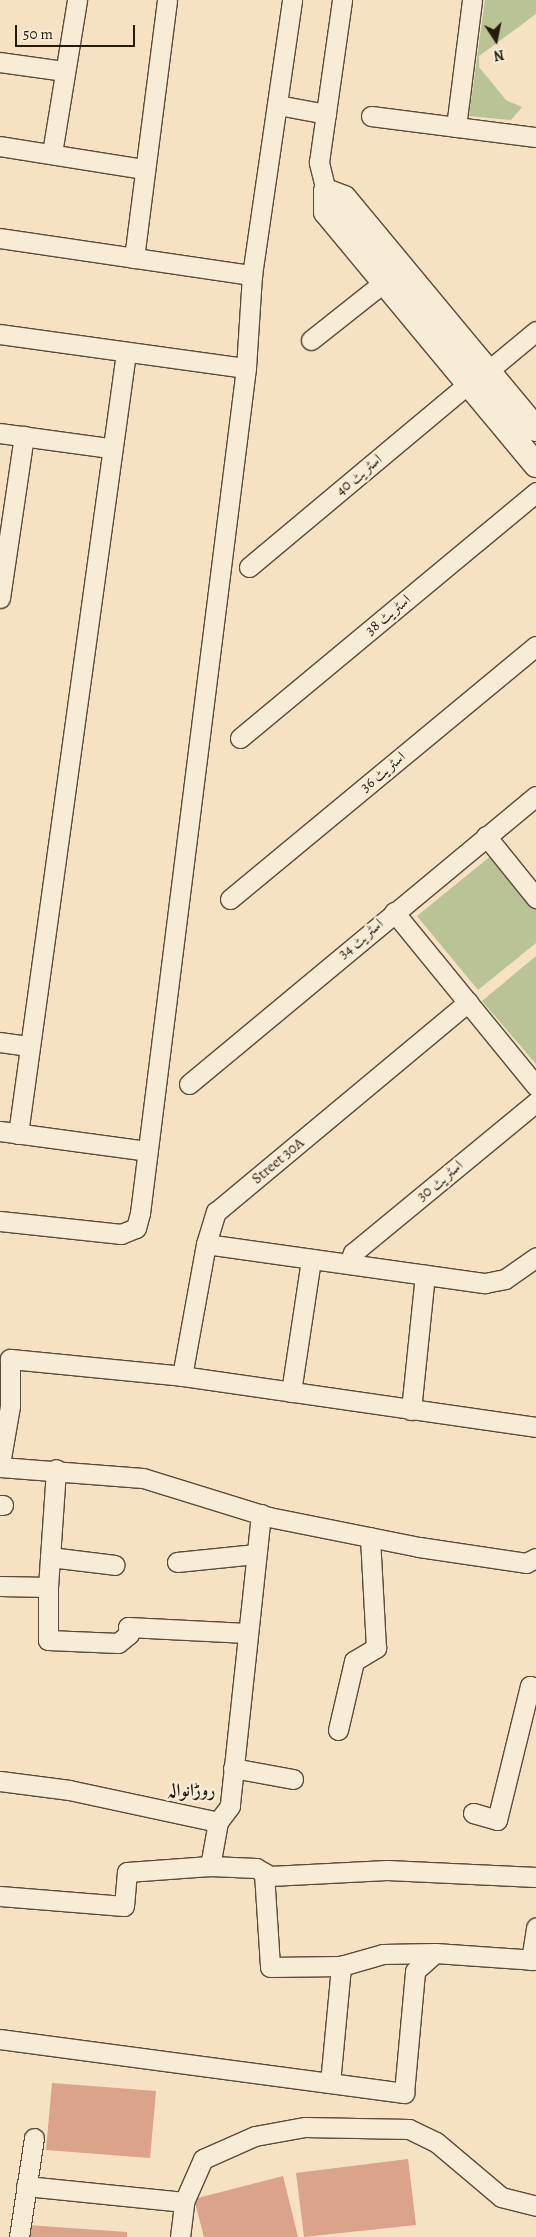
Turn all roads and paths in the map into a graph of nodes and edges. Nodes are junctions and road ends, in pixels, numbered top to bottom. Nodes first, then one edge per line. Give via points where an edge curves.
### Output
1 (76, 0) edge
2 (167, 0) edge
3 (292, 0) edge
4 (342, 0) edge
5 (472, 0) edge
6 (0, 62) edge
7 (64, 71) junction
8 (278, 105) junction
9 (326, 114) junction
10 (371, 116) dead end
11 (456, 127) junction
12 (533, 134) edge
13 (0, 146) edge
14 (52, 153) junction
15 (144, 169) junction
16 (326, 191) junction
17 (0, 238) edge
18 (134, 258) junction
19 (252, 275) junction
20 (383, 282) junction
21 (536, 331) edge
22 (0, 334) edge
23 (311, 340) dead end
24 (126, 353) junction
25 (246, 368) junction
26 (489, 370) junction
27 (468, 384) junction
28 (536, 429) edge
29 (0, 433) edge
30 (24, 436) junction
31 (110, 448) junction
32 (536, 465) edge
33 (536, 492) edge
34 (5, 522) edge
35 (249, 567) dead end
36 (0, 598) edge
37 (536, 646) edge
38 (240, 738) dead end
39 (536, 796) edge
40 (486, 836) junction
41 (536, 898) edge
42 (230, 900) dead end
43 (394, 912) junction
44 (468, 1002) junction
45 (0, 1042) edge
46 (29, 1046) junction
47 (189, 1084) dead end
48 (536, 1086) edge
49 (536, 1102) edge
50 (9, 1132) edge
51 (147, 1150) junction
52 (0, 1221) edge
53 (206, 1244) junction
54 (536, 1257) edge
55 (311, 1259) junction
56 (349, 1263) junction
57 (425, 1276) junction
58 (5, 1358) edge
59 (182, 1376) junction
60 (291, 1392) junction
61 (411, 1410) junction
62 (536, 1427) edge
63 (0, 1466) edge
64 (56, 1469) junction
65 (261, 1514) junction
66 (370, 1537) junction
67 (256, 1554) junction
68 (50, 1557) junction
69 (536, 1558) edge
70 (177, 1562) dead end
71 (114, 1565) dead end
72 (0, 1586) edge
73 (48, 1586) junction
74 (246, 1633) junction
75 (536, 1688) edge
76 (338, 1730) dead end
77 (233, 1768) junction
78 (292, 1780) dead end
79 (0, 1781) edge
80 (473, 1813) dead end
81 (218, 1822) junction
82 (210, 1866) junction
83 (264, 1873) junction
84 (536, 1876) edge
85 (0, 1896) edge
86 (536, 1927) edge
87 (435, 1953) junction
88 (533, 1960) edge
89 (341, 1966) junction
90 (0, 2039) edge
91 (330, 2083) junction
92 (34, 2138) dead end
93 (26, 2186) junction
94 (184, 2202) junction
95 (536, 2206) edge
96 (19, 2237) edge
97 (180, 2237) edge

1 - 7 street
2 - 15 street
3 - 8 street
4 - 9 street
5 - 11 street
6 - 7 street
7 - 14 street
8 - 9 street
8 - 19 street
9 - 16 street via 319,162
10 - 11 street
11 - 12 street
13 - 14 street
14 - 15 street
15 - 18 street
16 - 20 street via 326,212
16 - 26 street via 344,198
17 - 18 street
18 - 19 street
19 - 25 street
20 - 23 street
20 - 27 street
21 - 26 street
22 - 24 street
24 - 25 street
24 - 31 street
25 - 51 street
26 - 28 street
27 - 32 street
27 - 35 street, اسٹریٹ 40
29 - 30 street
30 - 31 street
30 - 34 street
31 - 46 street
33 - 38 street, اسٹریٹ 38
34 - 36 street
37 - 42 street, اسٹریٹ 36
39 - 40 street, اسٹریٹ 34
40 - 41 street
40 - 43 street, اسٹریٹ 34
43 - 44 street
43 - 47 street, اسٹریٹ 34
44 - 48 street
44 - 53 street, Street 30A via 216,1212
45 - 46 street
46 - 50 street
49 - 56 street, اسٹریٹ 30 via 353,1253
50 - 51 street
51 - 52 street via 136,1228 121,1234
53 - 55 street
53 - 59 street, Street 30A
54 - 57 street via 504,1279 485,1283
55 - 56 street
55 - 60 street
56 - 57 street
57 - 61 street
58 - 59 street
58 - 63 street via 10,1406
59 - 60 street
60 - 61 street
61 - 62 street
63 - 64 street
64 - 65 street via 144,1478
64 - 68 street
65 - 66 street
65 - 67 street
66 - 69 street via 526,1563
66 - 76 street via 376,1648 354,1661
67 - 70 street
67 - 74 street
68 - 71 street
68 - 73 street
72 - 73 street
73 - 74 street via 48,1640 118,1643 129,1634 128,1627
74 - 77 street
75 - 80 street via 530,1686 497,1820
77 - 78 street
77 - 81 street via 230,1806
79 - 81 street via 78,1791
81 - 82 street
82 - 83 street via 256,1868
82 - 85 street via 127,1872 124,1906
83 - 84 street via 388,1870
83 - 89 street via 270,1967
86 - 88 street
87 - 88 street
87 - 89 street via 383,1954
87 - 91 street via 415,1971 404,2093
89 - 91 street
90 - 91 street
92 - 93 street
93 - 94 street
93 - 96 street
94 - 95 street via 203,2159 224,2146 305,2127 345,2127 409,2129 470,2168 501,2197
94 - 97 street

